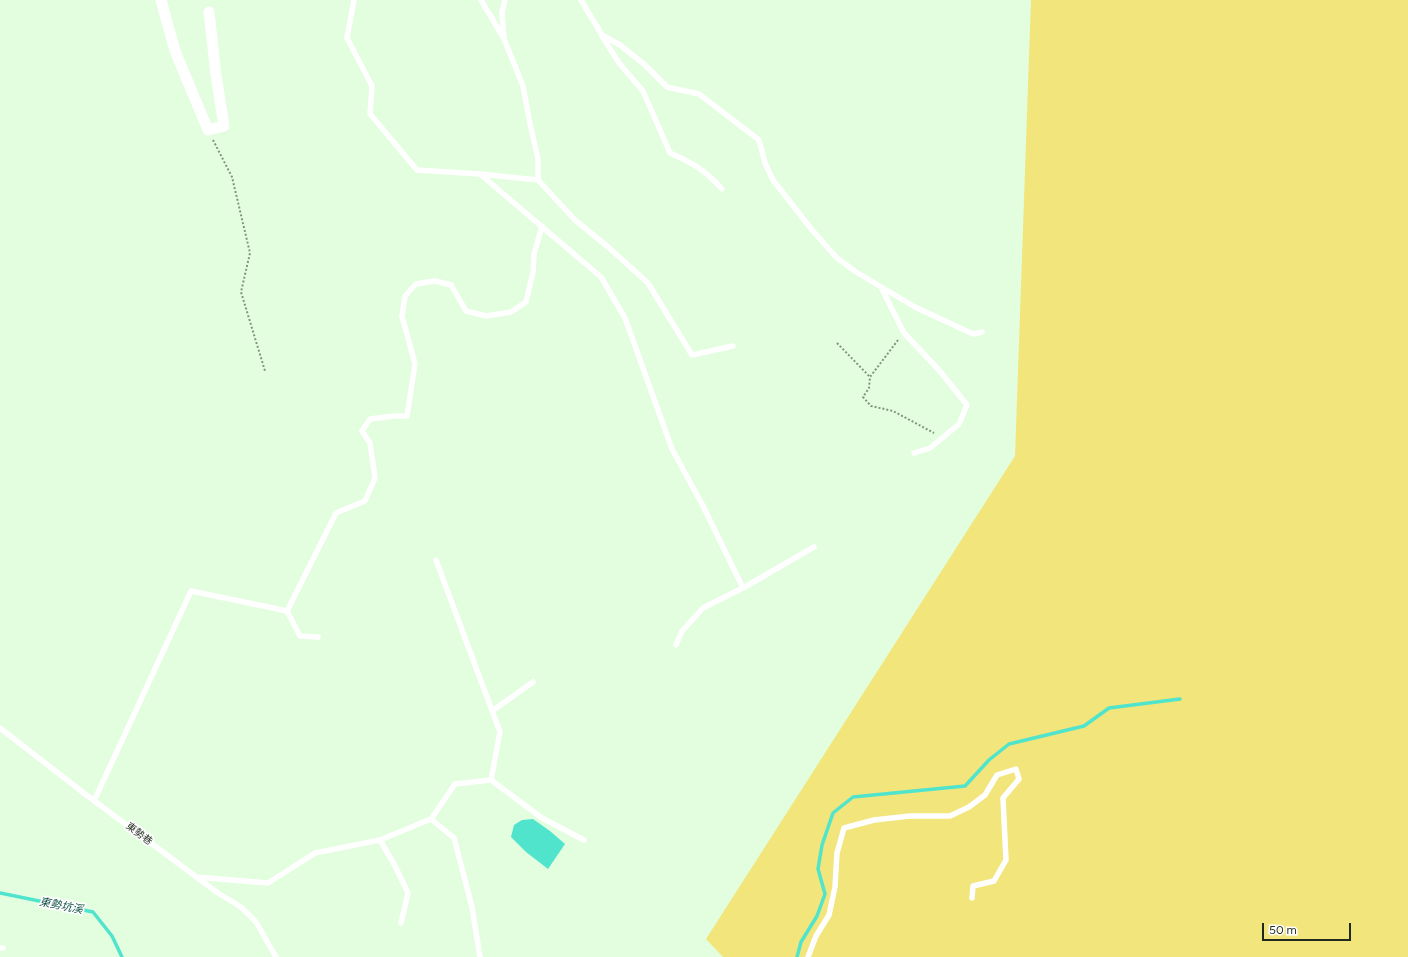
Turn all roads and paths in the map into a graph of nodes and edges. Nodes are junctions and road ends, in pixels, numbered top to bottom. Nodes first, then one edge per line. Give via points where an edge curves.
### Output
1 (161, 0) edge
2 (354, 0) edge
3 (481, 0) edge
4 (505, 0) edge
5 (581, 0) edge
6 (209, 12) dead end
7 (602, 36) junction
8 (504, 40) junction
9 (208, 130) junction
10 (480, 174) junction
11 (538, 180) junction
12 (722, 189) dead end
13 (542, 226) junction
14 (881, 287) junction
15 (982, 332) dead end
16 (904, 333) junction
17 (837, 343) dead end
18 (733, 346) dead end
19 (265, 371) dead end
20 (870, 377) junction
21 (942, 439) junction
22 (914, 453) dead end
23 (814, 547) dead end
24 (436, 560) dead end
25 (743, 588) junction
26 (287, 610) junction
27 (318, 637) dead end
28 (676, 645) dead end
29 (533, 682) dead end
30 (492, 711) junction
31 (0, 728) edge
32 (491, 780) junction
33 (94, 801) junction
34 (431, 819) junction
35 (380, 840) junction
36 (584, 840) dead end
37 (196, 876) junction
38 (972, 898) dead end
39 (401, 923) dead end
40 (276, 957) edge
41 (480, 957) edge
42 (808, 957) edge

1 - 9 street via 175,51
2 - 10 lane via 346,38 372,86 370,114 417,170
3 - 8 lane
4 - 8 lane via 502,12
5 - 7 lane
6 - 9 street via 224,126
7 - 12 lane via 619,63 644,91 670,153 708,173
7 - 14 lane via 620,45 645,65 667,88 699,94 759,140 773,180 812,230 837,258
8 - 11 lane via 523,86 538,159
9 - 19 path via 232,177 250,253 241,292
10 - 11 lane
10 - 13 lane
11 - 18 lane via 575,220 648,283 692,355
13 - 25 lane via 601,277 625,318 672,449
13 - 26 lane via 534,254 526,302 511,312 486,316 466,311 451,285 435,281 416,284 406,296 402,316 415,364 407,416 370,419 362,431 370,443 375,478 365,501 336,513
14 - 15 lane via 915,307 973,334
14 - 16 lane
16 - 20 path
16 - 21 lane via 967,405 959,424
17 - 20 path
20 - 21 path via 869,388 863,397 871,406 893,411
21 - 22 lane via 930,448
23 - 25 lane
24 - 30 lane
25 - 28 lane via 703,608 682,631
26 - 27 lane via 300,636
26 - 33 lane via 191,590
29 - 30 lane
30 - 32 lane via 500,732
31 - 33 lane, 東勢巷
32 - 34 lane via 454,784
32 - 36 lane via 542,818
33 - 37 lane, 東勢巷
34 - 35 lane
34 - 41 lane via 454,838 472,907
35 - 37 lane via 315,853 268,883
35 - 39 lane via 408,892
37 - 40 lane, 東勢巷 via 241,907 256,922
38 - 42 lane via 973,886 994,881 1006,860 1003,798 1019,779 1016,769 997,775 985,796 950,816 888,818 844,828 837,853 835,887 829,915 816,936

